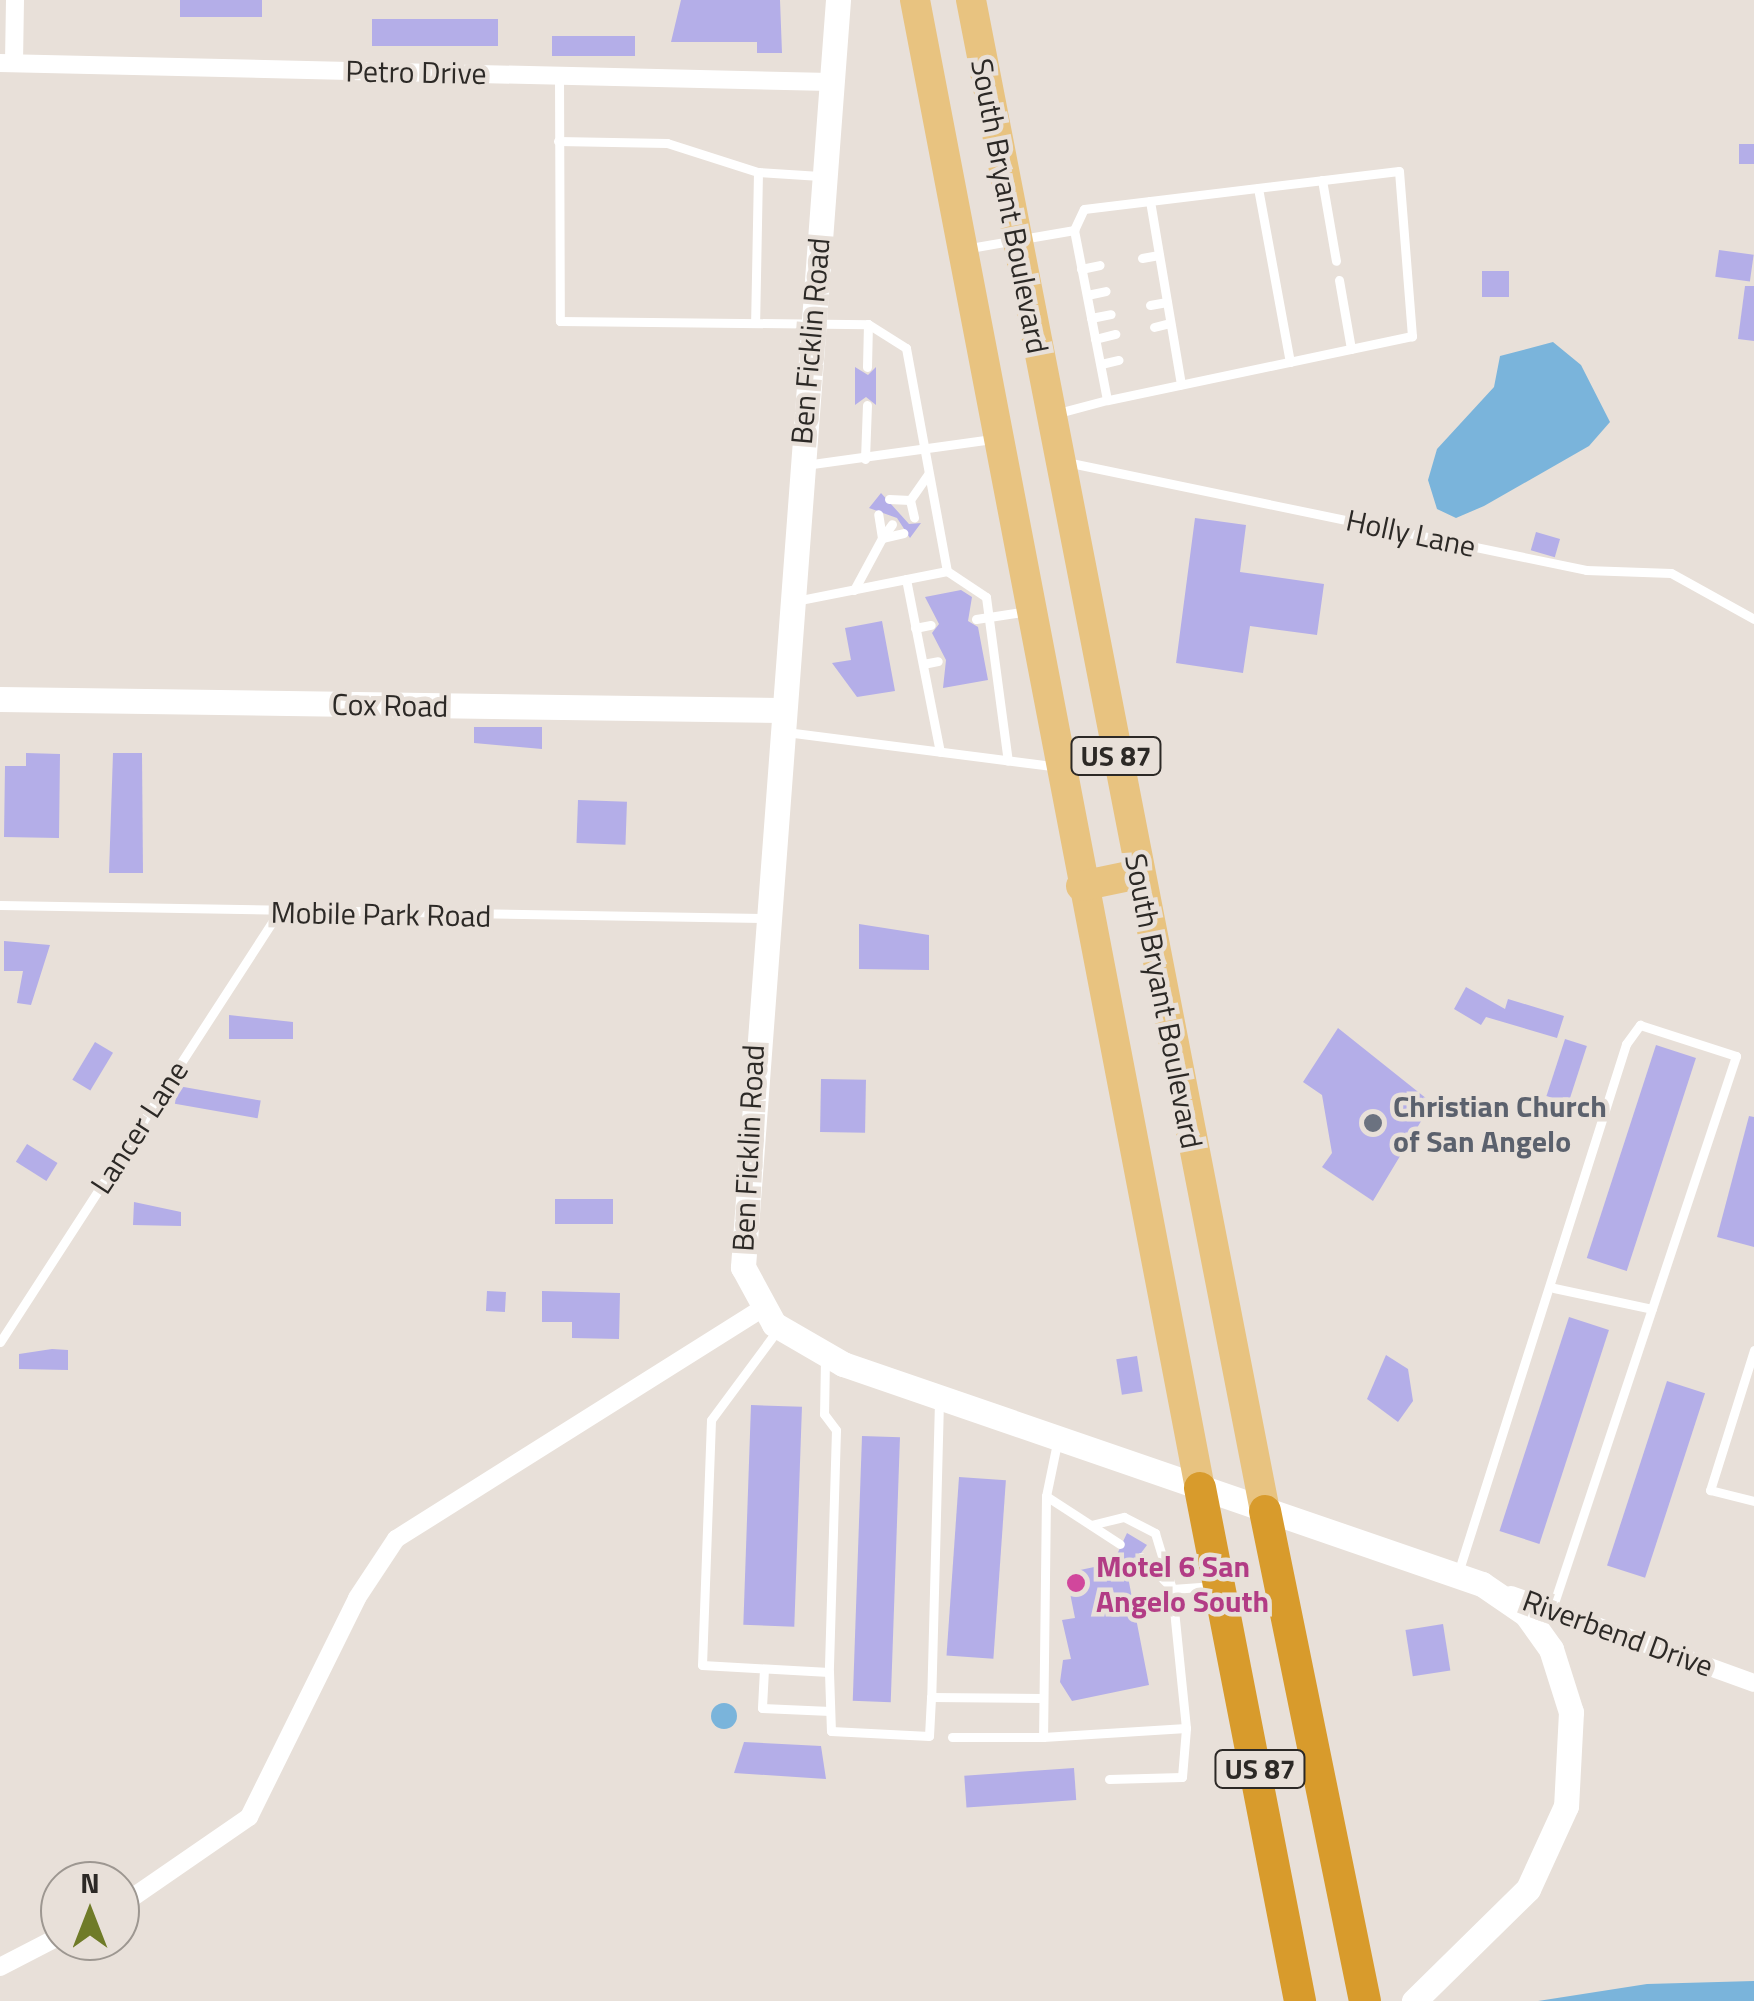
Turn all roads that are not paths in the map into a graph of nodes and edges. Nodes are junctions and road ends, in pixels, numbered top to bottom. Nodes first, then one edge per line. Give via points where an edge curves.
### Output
1 (15, 0) edge
2 (838, 0) edge
3 (915, 0) edge
4 (971, 0) edge
5 (7, 63) edge
6 (559, 76) junction
7 (831, 82) junction
8 (558, 142) junction
9 (758, 172) junction
10 (824, 176) junction
11 (1322, 180) junction
12 (1258, 188) junction
13 (1150, 201) junction
14 (1074, 230) junction
15 (1016, 240) junction
16 (957, 250) junction
17 (1158, 254) junction
18 (1142, 258) dead end
19 (1336, 261) dead end
20 (1100, 265) dead end
21 (1081, 269) junction
22 (1163, 280) junction
23 (1339, 280) dead end
24 (1147, 283) dead end
25 (1106, 291) dead end
26 (1086, 295) junction
27 (1166, 302) junction
28 (1150, 306) dead end
29 (1111, 314) dead end
30 (1091, 318) junction
31 (811, 322) junction
32 (754, 323) junction
33 (1170, 323) junction
34 (868, 324) junction
35 (1154, 326) dead end
36 (1115, 334) dead end
37 (1095, 338) junction
38 (1174, 347) junction
39 (1351, 349) junction
40 (1159, 351) dead end
41 (1119, 360) dead end
42 (1290, 362) junction
43 (1101, 364) junction
44 (867, 367) dead end
45 (1180, 384) junction
46 (1108, 400) junction
47 (866, 405) dead end
48 (1050, 415) junction
49 (995, 439) junction
50 (925, 453) junction
51 (865, 459) junction
52 (1058, 460) junction
53 (800, 466) junction
54 (929, 474) junction
55 (889, 499) dead end
56 (910, 500) junction
57 (903, 510) dead end
58 (878, 514) dead end
59 (914, 518) dead end
60 (892, 524) dead end
61 (904, 533) dead end
62 (882, 538) junction
63 (946, 571) junction
64 (906, 580) junction
65 (854, 590) junction
66 (788, 603) junction
67 (1028, 611) junction
68 (989, 616) junction
69 (976, 618) dead end
70 (1754, 618) edge
71 (931, 626) dead end
72 (915, 628) junction
73 (938, 661) dead end
74 (922, 664) junction
75 (0, 699) edge
76 (779, 721) junction
77 (940, 752) junction
78 (1008, 761) junction
79 (1058, 767) junction
80 (1139, 874) junction
81 (1081, 886) junction
82 (0, 905) edge
83 (278, 913) junction
84 (762, 918) junction
85 (1554, 1288) junction
86 (1652, 1309) junction
87 (770, 1319) junction
88 (0, 1342) edge
89 (1754, 1350) edge
90 (825, 1355) junction
91 (938, 1399) junction
92 (1058, 1439) junction
93 (1200, 1488) junction
94 (1046, 1496) junction
95 (1754, 1501) edge
96 (1266, 1511) junction
97 (1091, 1525) junction
98 (1120, 1544) dead end
99 (1141, 1557) dead end
100 (1470, 1580) junction
101 (1224, 1585) junction
102 (1172, 1588) junction
103 (1545, 1619) junction
104 (764, 1669) junction
105 (828, 1672) junction
106 (1754, 1682) edge
107 (931, 1697) junction
108 (1042, 1698) junction
109 (830, 1711) junction
110 (1186, 1728) junction
111 (952, 1737) dead end
112 (1043, 1737) junction
113 (1109, 1780) dead end
114 (140, 1892) edge
115 (40, 1946) edge
116 (0, 1966) edge
117 (1300, 2001) edge
118 (1365, 2001) edge
119 (1414, 2001) edge

1 - 5 street
2 - 7 street, Ben Ficklin Road
3 - 16 main road, South Bryant Boulevard / US 87
4 - 15 main road, South Bryant Boulevard / US 87
5 - 6 street, Petro Drive
6 - 7 street, Petro Drive
6 - 8 lane
7 - 10 street, Ben Ficklin Road
8 - 9 lane via 667,143
8 - 32 lane via 560,321
9 - 10 lane
9 - 32 lane
10 - 31 street, Ben Ficklin Road
11 - 12 lane
11 - 19 lane
11 - 39 lane via 1399,170 1412,336
12 - 13 lane
12 - 42 lane
13 - 14 lane via 1084,210
13 - 17 lane
14 - 15 lane
14 - 21 lane
15 - 16 lane
15 - 48 main road, South Bryant Boulevard / US 87
16 - 49 main road, South Bryant Boulevard / US 87
17 - 18 lane
17 - 22 lane
20 - 21 lane
21 - 26 lane
22 - 24 lane
22 - 27 lane
23 - 39 lane
25 - 26 lane
26 - 30 lane
27 - 28 lane
27 - 33 lane
29 - 30 lane
30 - 37 lane
31 - 32 lane
31 - 34 lane
31 - 53 street, Ben Ficklin Road
33 - 35 lane
33 - 38 lane
34 - 44 lane
34 - 50 lane via 906,348
36 - 37 lane
37 - 43 lane
38 - 40 lane
38 - 45 lane
39 - 42 lane
41 - 43 lane
42 - 45 lane
43 - 46 lane
45 - 46 lane
46 - 48 lane
47 - 51 lane
48 - 52 main road, South Bryant Boulevard / US 87
49 - 50 lane
49 - 67 main road, South Bryant Boulevard / US 87
50 - 51 lane
50 - 54 lane
51 - 53 lane
52 - 70 lane, Holly Lane via 1586,570 1671,573
52 - 80 main road, South Bryant Boulevard / US 87
53 - 66 street, Ben Ficklin Road
54 - 56 lane
54 - 63 lane
55 - 56 lane
56 - 57 lane
56 - 59 lane
58 - 62 lane
60 - 62 lane
61 - 62 lane
62 - 65 lane
63 - 64 lane
63 - 68 lane via 986,598
64 - 65 lane
64 - 72 lane
65 - 66 lane
66 - 76 street, Ben Ficklin Road
67 - 68 lane
67 - 79 main road, South Bryant Boulevard / US 87
68 - 69 lane
68 - 78 lane via 988,653
71 - 72 lane
72 - 74 lane
73 - 74 lane
74 - 77 lane
75 - 76 street, Cox Road
76 - 77 lane
76 - 84 street, Ben Ficklin Road
77 - 78 lane
78 - 79 lane
79 - 81 main road, South Bryant Boulevard / US 87
80 - 81 main road
80 - 96 main road, South Bryant Boulevard / US 87
81 - 93 main road, South Bryant Boulevard / US 87
82 - 83 lane, Mobile Park Road
83 - 84 lane, Mobile Park Road
83 - 88 lane, Lancer Lane
84 - 87 street, Ben Ficklin Road via 740,1230
85 - 86 lane
85 - 86 lane via 1640,1025 1736,1056
85 - 100 lane via 1530,1330
86 - 103 lane
87 - 90 street
87 - 104 lane via 712,1420 702,1665
87 - 114 street via 396,1539 357,1598 249,1817
89 - 95 lane via 1710,1490
90 - 91 street
90 - 105 lane via 824,1414 836,1430
91 - 92 street
91 - 107 lane
92 - 93 street
92 - 94 lane
93 - 96 street
93 - 101 highway, South Bryant Boulevard / US 87
94 - 97 lane
94 - 108 lane
96 - 100 street
96 - 118 highway, South Bryant Boulevard / US 87
97 - 98 lane
97 - 102 lane via 1124,1517 1155,1534
99 - 102 lane
100 - 103 street
101 - 102 lane
101 - 117 highway, South Bryant Boulevard / US 87
102 - 110 lane
103 - 106 street, Riverbend Drive
103 - 119 street via 1574,1740 1560,1827 1514,1906
104 - 105 lane
104 - 109 lane via 762,1708
105 - 109 lane
107 - 108 lane
107 - 109 lane via 929,1736 831,1731
108 - 112 lane
110 - 112 lane
110 - 113 lane via 1182,1777
111 - 112 lane
115 - 116 street

